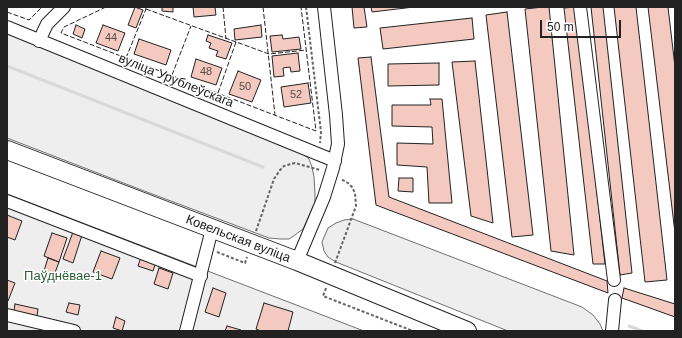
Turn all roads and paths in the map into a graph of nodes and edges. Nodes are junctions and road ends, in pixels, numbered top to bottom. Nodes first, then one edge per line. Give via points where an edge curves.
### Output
1 (64, 7) edge
2 (306, 7) edge
3 (324, 7) edge
4 (580, 7) edge
5 (7, 27) edge
6 (39, 41) junction
7 (7, 150) edge
8 (317, 154) junction
9 (335, 161) junction
10 (331, 175) junction
11 (7, 202) edge
12 (212, 229) junction
13 (252, 244) junction
14 (208, 248) junction
15 (297, 261) junction
16 (331, 275) junction
17 (201, 276) junction
18 (614, 280) dead end
19 (615, 300) dead end
20 (7, 315) edge
21 (74, 331) edge
22 (186, 331) edge
23 (413, 331) edge
24 (467, 331) edge
25 (612, 331) edge

1 - 6 street via 47,24
2 - 8 path via 321,132
3 - 9 street via 337,126 338,144
4 - 18 street
5 - 6 street, вуліца Урублеўскага
6 - 8 street, вуліца Урублеўскага
7 - 12 highway, Ковельская вуліца
8 - 9 street, вуліца Урублеўскага
9 - 10 street
10 - 13 path via 302,164 284,166 274,179
10 - 15 street
10 - 16 path via 348,183 356,200
11 - 17 street
12 - 13 highway, Ковельская вуліца
12 - 14 street
13 - 14 path via 245,263
13 - 15 highway, Ковельская вуліца
14 - 17 street
15 - 16 highway, Ковельская вуліца
16 - 23 path via 323,296
16 - 24 highway, Ковельская вуліца
17 - 22 street
19 - 25 street
20 - 21 street

